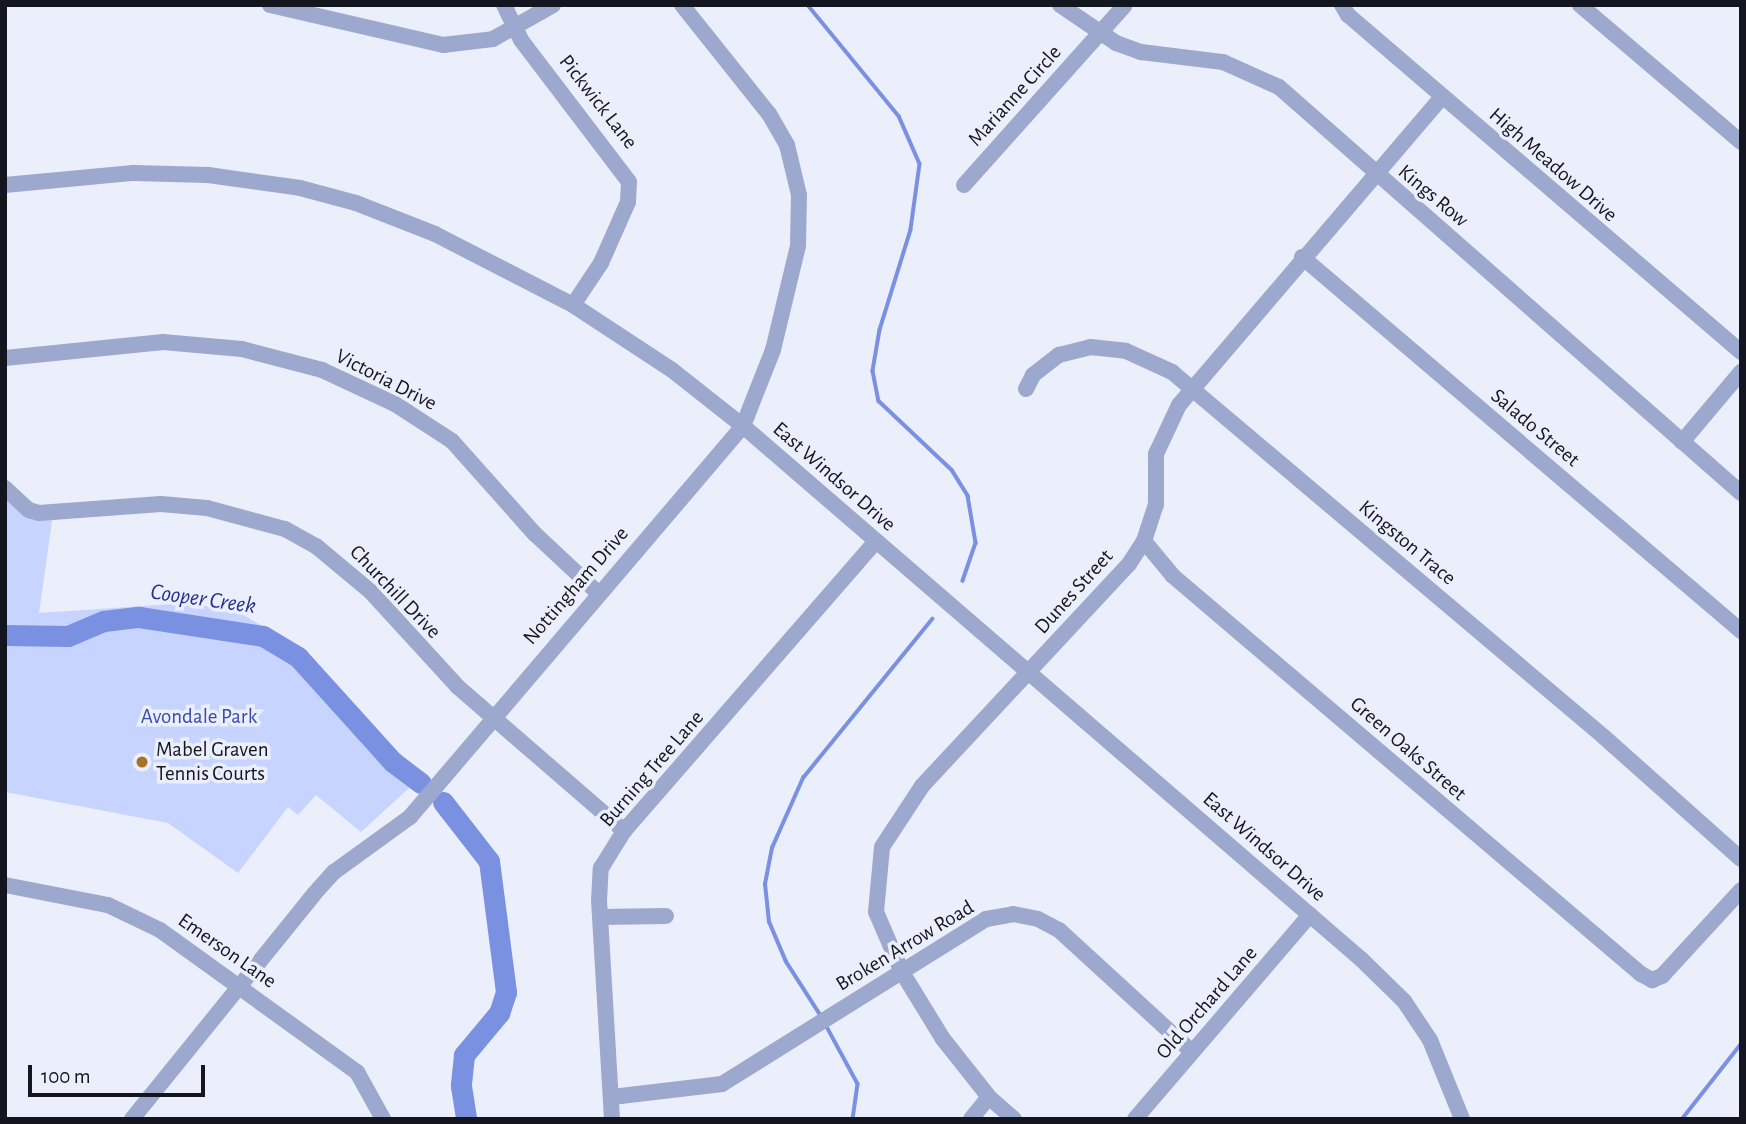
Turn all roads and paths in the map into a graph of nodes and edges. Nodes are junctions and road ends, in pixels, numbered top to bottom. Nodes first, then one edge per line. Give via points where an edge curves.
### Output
1 (270, 5) edge
2 (504, 5) edge
3 (552, 5) edge
4 (682, 5) edge
5 (1060, 5) edge
6 (1125, 5) edge
7 (1342, 5) edge
8 (1580, 5) edge
9 (514, 28) junction
10 (1099, 35) junction
11 (1442, 97) junction
12 (1741, 142) edge
13 (1375, 174) junction
14 (5, 185) edge
15 (964, 185) dead end
16 (1302, 257) junction
17 (573, 305) junction
18 (1741, 352) edge
19 (5, 358) edge
20 (1741, 372) edge
21 (1192, 387) junction
22 (1026, 389) dead end
23 (743, 426) junction
24 (1682, 442) junction
25 (5, 488) edge
26 (1741, 493) edge
27 (876, 541) junction
28 (1144, 541) junction
29 (598, 593) junction
30 (1741, 631) edge
31 (1028, 671) junction
32 (492, 715) junction
33 (624, 831) junction
34 (1741, 859) edge
35 (5, 884) edge
36 (1741, 890) edge
37 (1310, 915) junction
38 (666, 916) dead end
39 (601, 917) junction
40 (902, 972) junction
41 (240, 985) junction
42 (1192, 1052) junction
43 (612, 1097) junction
44 (989, 1097) junction
45 (132, 1119) edge
46 (383, 1119) edge
47 (612, 1119) edge
48 (971, 1119) edge
49 (1014, 1119) edge
50 (1135, 1119) edge
51 (1462, 1119) edge

1 - 9 street via 443,45 493,39
2 - 9 street, Pickwick Lane
3 - 9 street
4 - 23 street, Nottingham Drive via 769,114 787,145 799,195 798,246 776,337
5 - 10 street, Kings Row
6 - 10 street, Marianne Circle
7 - 11 street, High Meadow Drive
8 - 12 street
9 - 17 street, Pickwick Lane via 629,181 628,202 601,263
10 - 13 street, Kings Row via 1141,52 1210,59 1259,75 1289,95
10 - 15 street, Marianne Circle
11 - 13 street, Dunes Street
11 - 18 street, High Meadow Drive
13 - 16 street, Dunes Street
13 - 24 street, Kings Row
14 - 17 street, East Windsor Drive via 133,173 208,175 300,188 435,234
16 - 21 street, Dunes Street
16 - 30 street, Salado Street
17 - 23 street, East Windsor Drive via 672,370
19 - 29 street, Victoria Drive via 163,342 242,349 322,370 395,404 452,441 535,534
20 - 24 street
21 - 22 street, Kingston Trace via 1154,360 1090,347 1059,355 1033,375
21 - 28 street, Dunes Street via 1167,425 1156,454 1156,505
21 - 34 street, Kingston Trace
23 - 27 street, East Windsor Drive
23 - 29 street, Nottingham Drive
24 - 26 street, Kings Row
25 - 32 street, Churchill Drive via 29,510 39,513 161,504 228,513 285,529 348,569 432,661
27 - 31 street, East Windsor Drive
27 - 33 street, Burning Tree Lane
28 - 31 street, Dunes Street
28 - 36 street, Green Oaks Street via 1173,576 1652,980 1687,953
29 - 32 street, Nottingham Drive
31 - 37 street, East Windsor Drive
31 - 40 street, Dunes Street via 922,786 882,847 876,912
32 - 33 street, Churchill Drive
32 - 41 street, Nottingham Drive via 410,817 334,872
33 - 39 street, Burning Tree Lane via 601,868
35 - 41 street, Emerson Lane via 108,905 134,915
37 - 42 street, Old Orchard Lane
37 - 51 street, East Windsor Drive via 1378,974 1409,1009 1451,1083
38 - 39 street
39 - 43 street, Burning Tree Lane
40 - 42 street, Broken Arrow Road via 986,919 1013,914 1038,919 1059,930
40 - 43 street, Broken Arrow Road via 722,1084
40 - 44 street, Dunes Street via 943,1039
41 - 45 street, Nottingham Drive
41 - 46 street, Emerson Lane via 357,1072
42 - 50 street, Old Orchard Lane
43 - 47 street, Burning Tree Lane
44 - 48 street
44 - 49 street, Dunes Street

